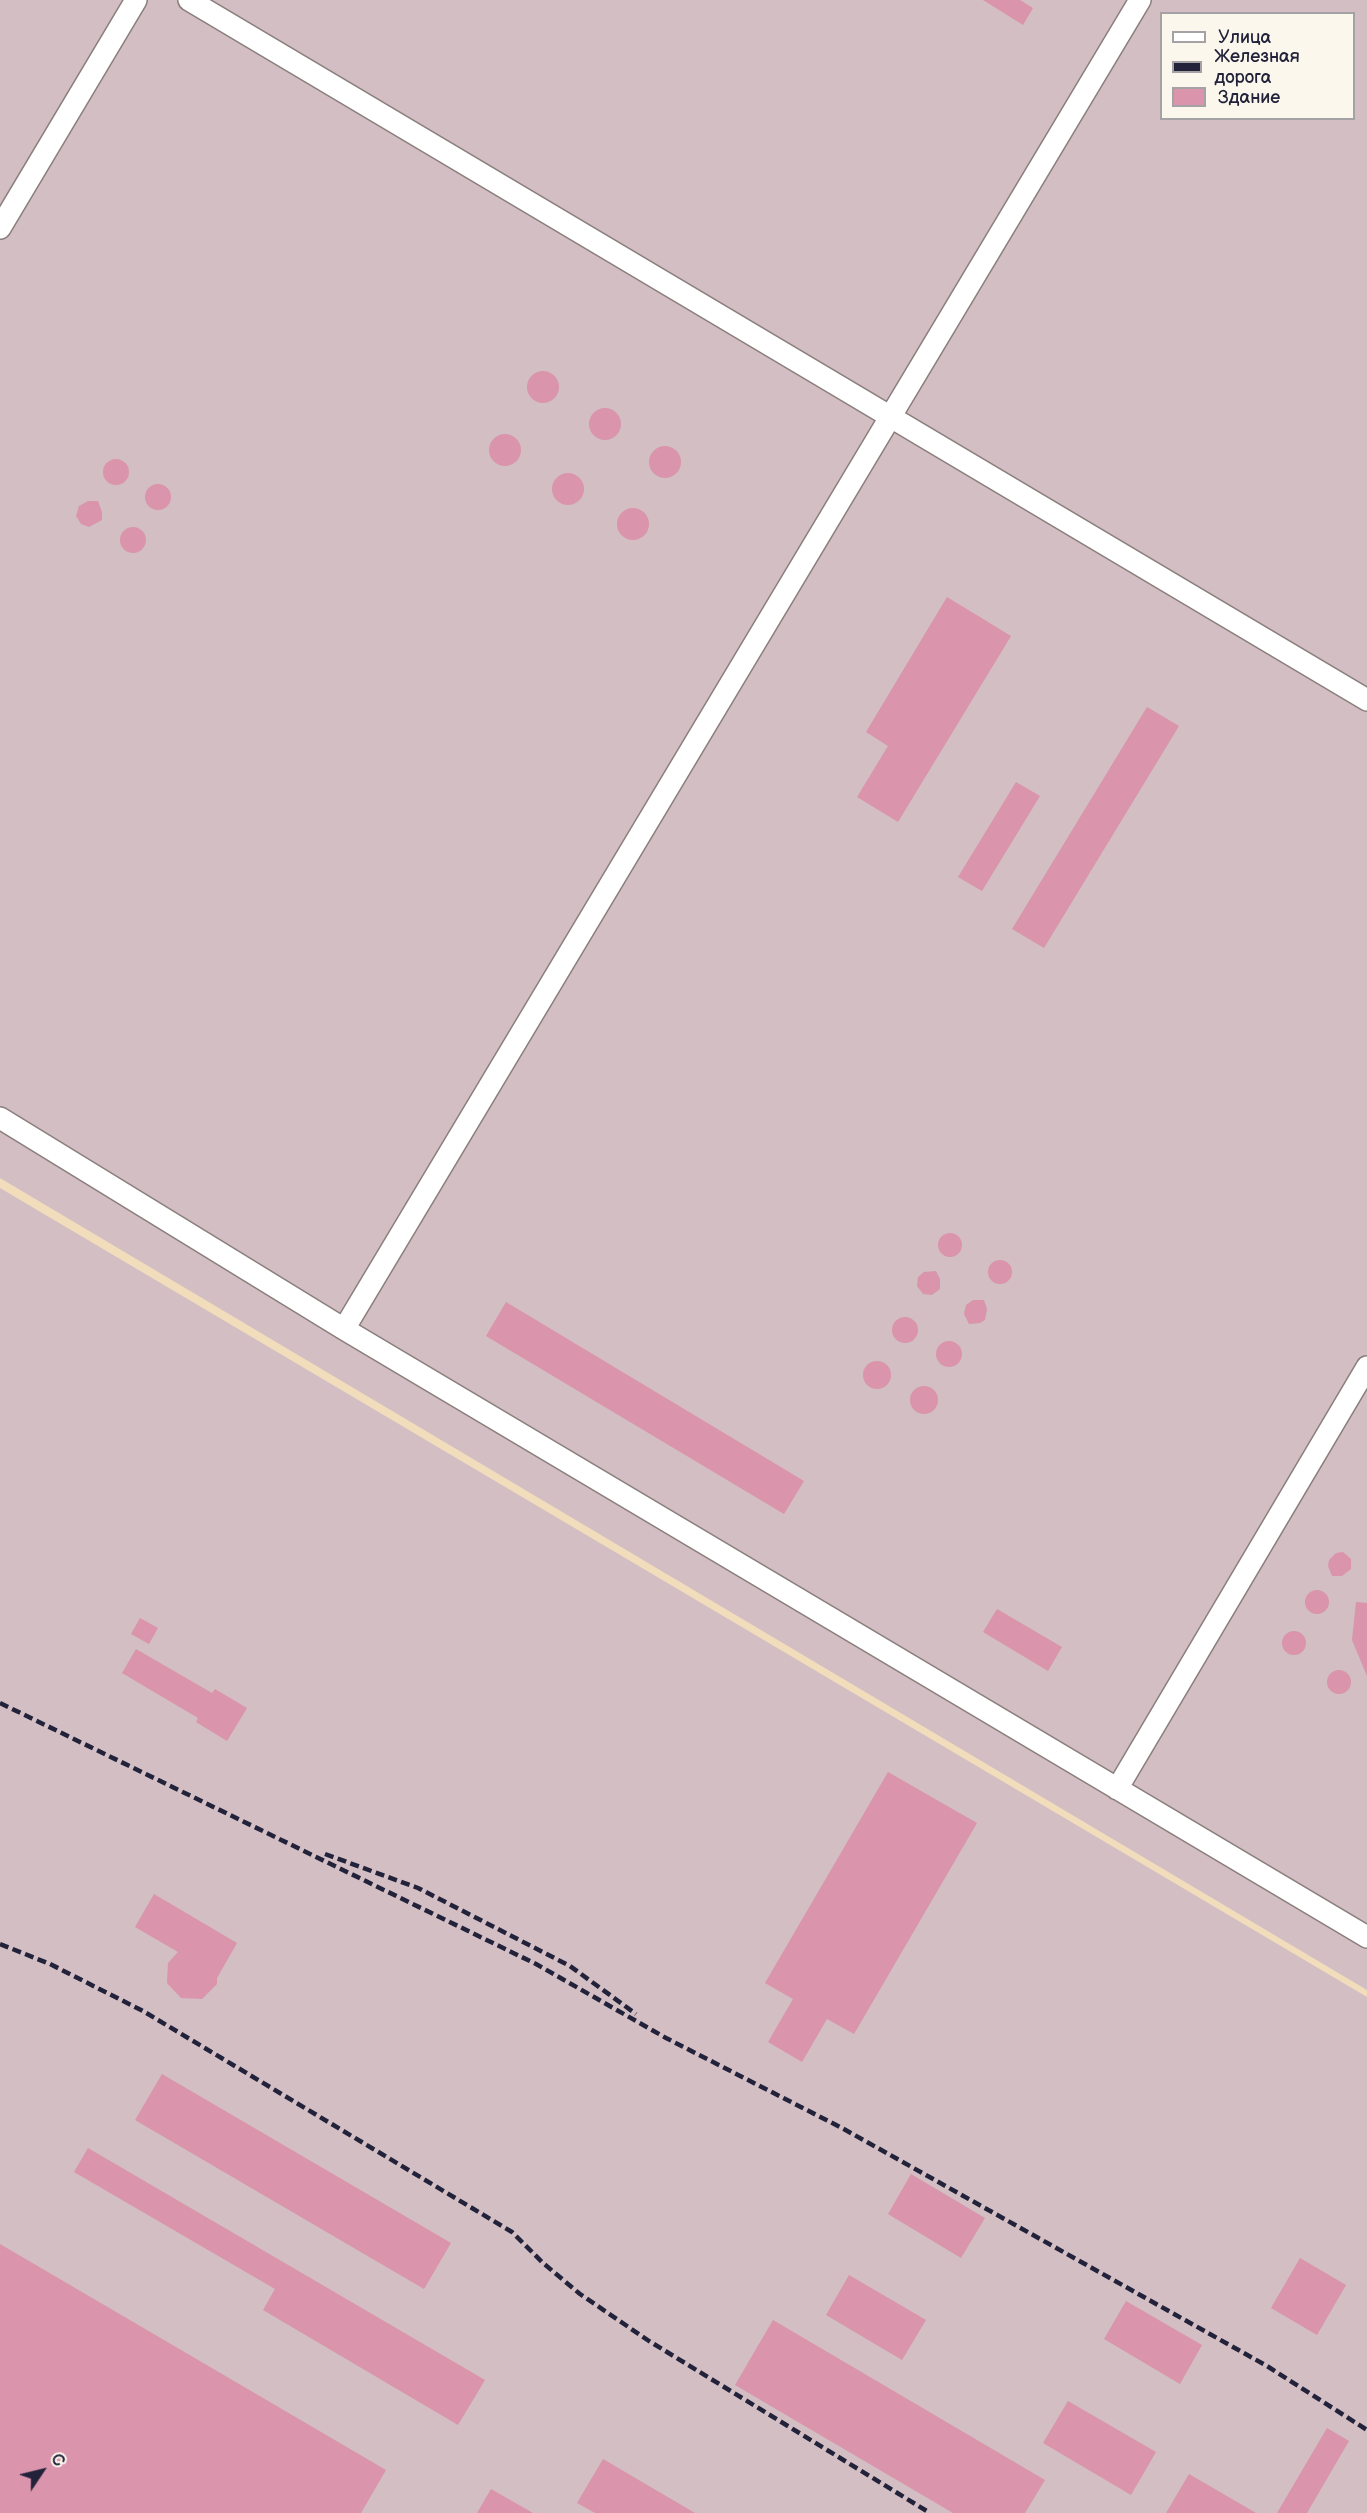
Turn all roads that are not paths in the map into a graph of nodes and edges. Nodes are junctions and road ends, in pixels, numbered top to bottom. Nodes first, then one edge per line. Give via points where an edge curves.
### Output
1 (136, 0) edge
2 (189, 0) edge
3 (1140, 0) edge
4 (0, 228) edge
5 (890, 417) junction
6 (1367, 700) edge
7 (0, 1118) edge
8 (344, 1329) junction
9 (1367, 1367) edge
10 (1117, 1789) junction
11 (1367, 1938) edge

1 - 4 lane
2 - 5 lane
3 - 5 lane
5 - 6 lane
5 - 8 lane
7 - 8 lane
8 - 10 lane
9 - 10 lane
10 - 11 lane

